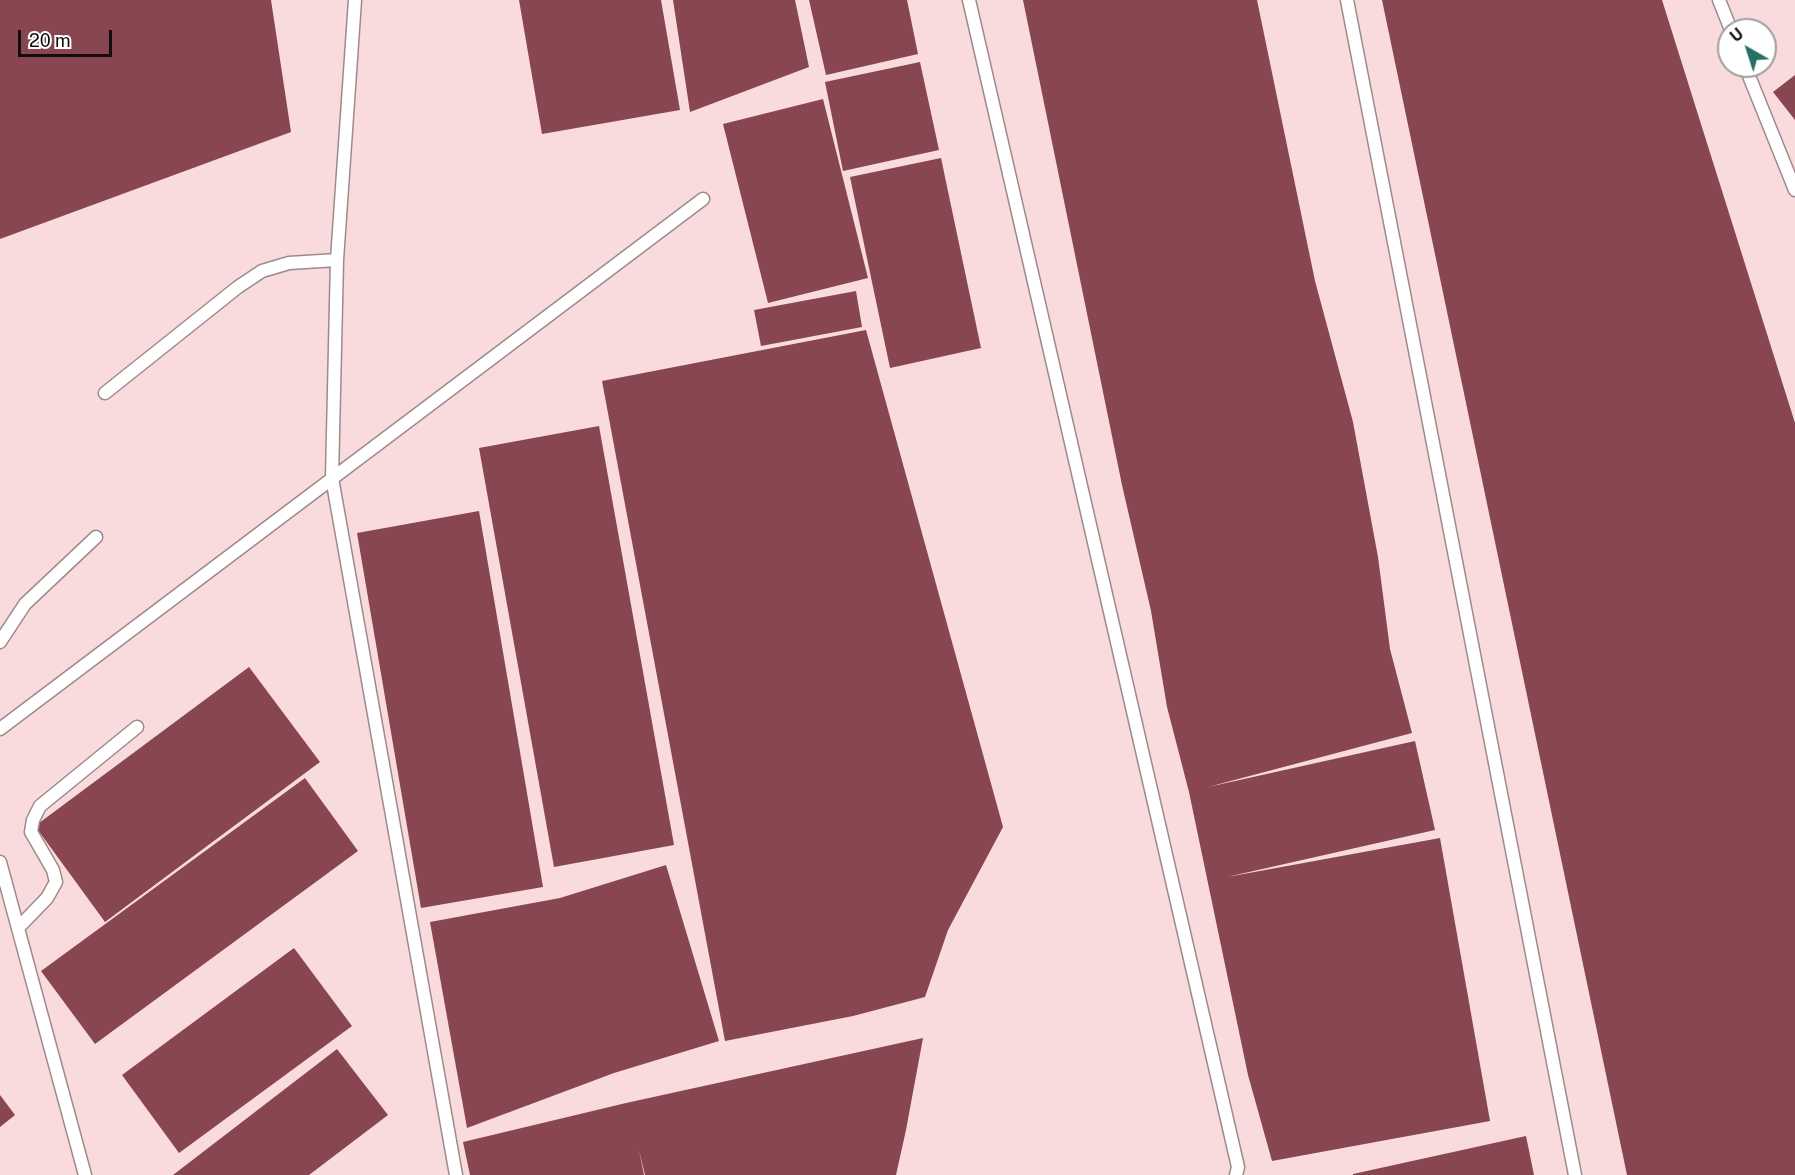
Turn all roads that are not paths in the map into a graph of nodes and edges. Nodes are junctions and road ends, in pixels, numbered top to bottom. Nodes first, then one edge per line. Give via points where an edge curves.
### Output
1 (355, 0) edge
2 (969, 0) edge
3 (1347, 0) edge
4 (1719, 0) edge
5 (1726, 18) edge
6 (1750, 78) edge
7 (1795, 190) edge
8 (703, 200) dead end
9 (337, 260) junction
10 (105, 393) dead end
11 (333, 478) junction
12 (96, 537) dead end
13 (0, 642) edge
14 (136, 727) dead end
15 (0, 729) edge
16 (0, 862) edge
17 (18, 928) junction
18 (85, 1175) edge
19 (456, 1175) edge
20 (1236, 1175) edge
21 (1575, 1175) edge

1 - 9 lane
2 - 20 lane via 1238,1167
3 - 21 lane
4 - 5 lane
6 - 7 lane
8 - 11 lane
9 - 10 lane via 289,263 262,271
9 - 11 lane
11 - 15 lane
11 - 19 lane
12 - 13 lane via 25,604
14 - 17 lane via 40,806 31,832 56,882 47,898
16 - 17 lane
17 - 18 lane

